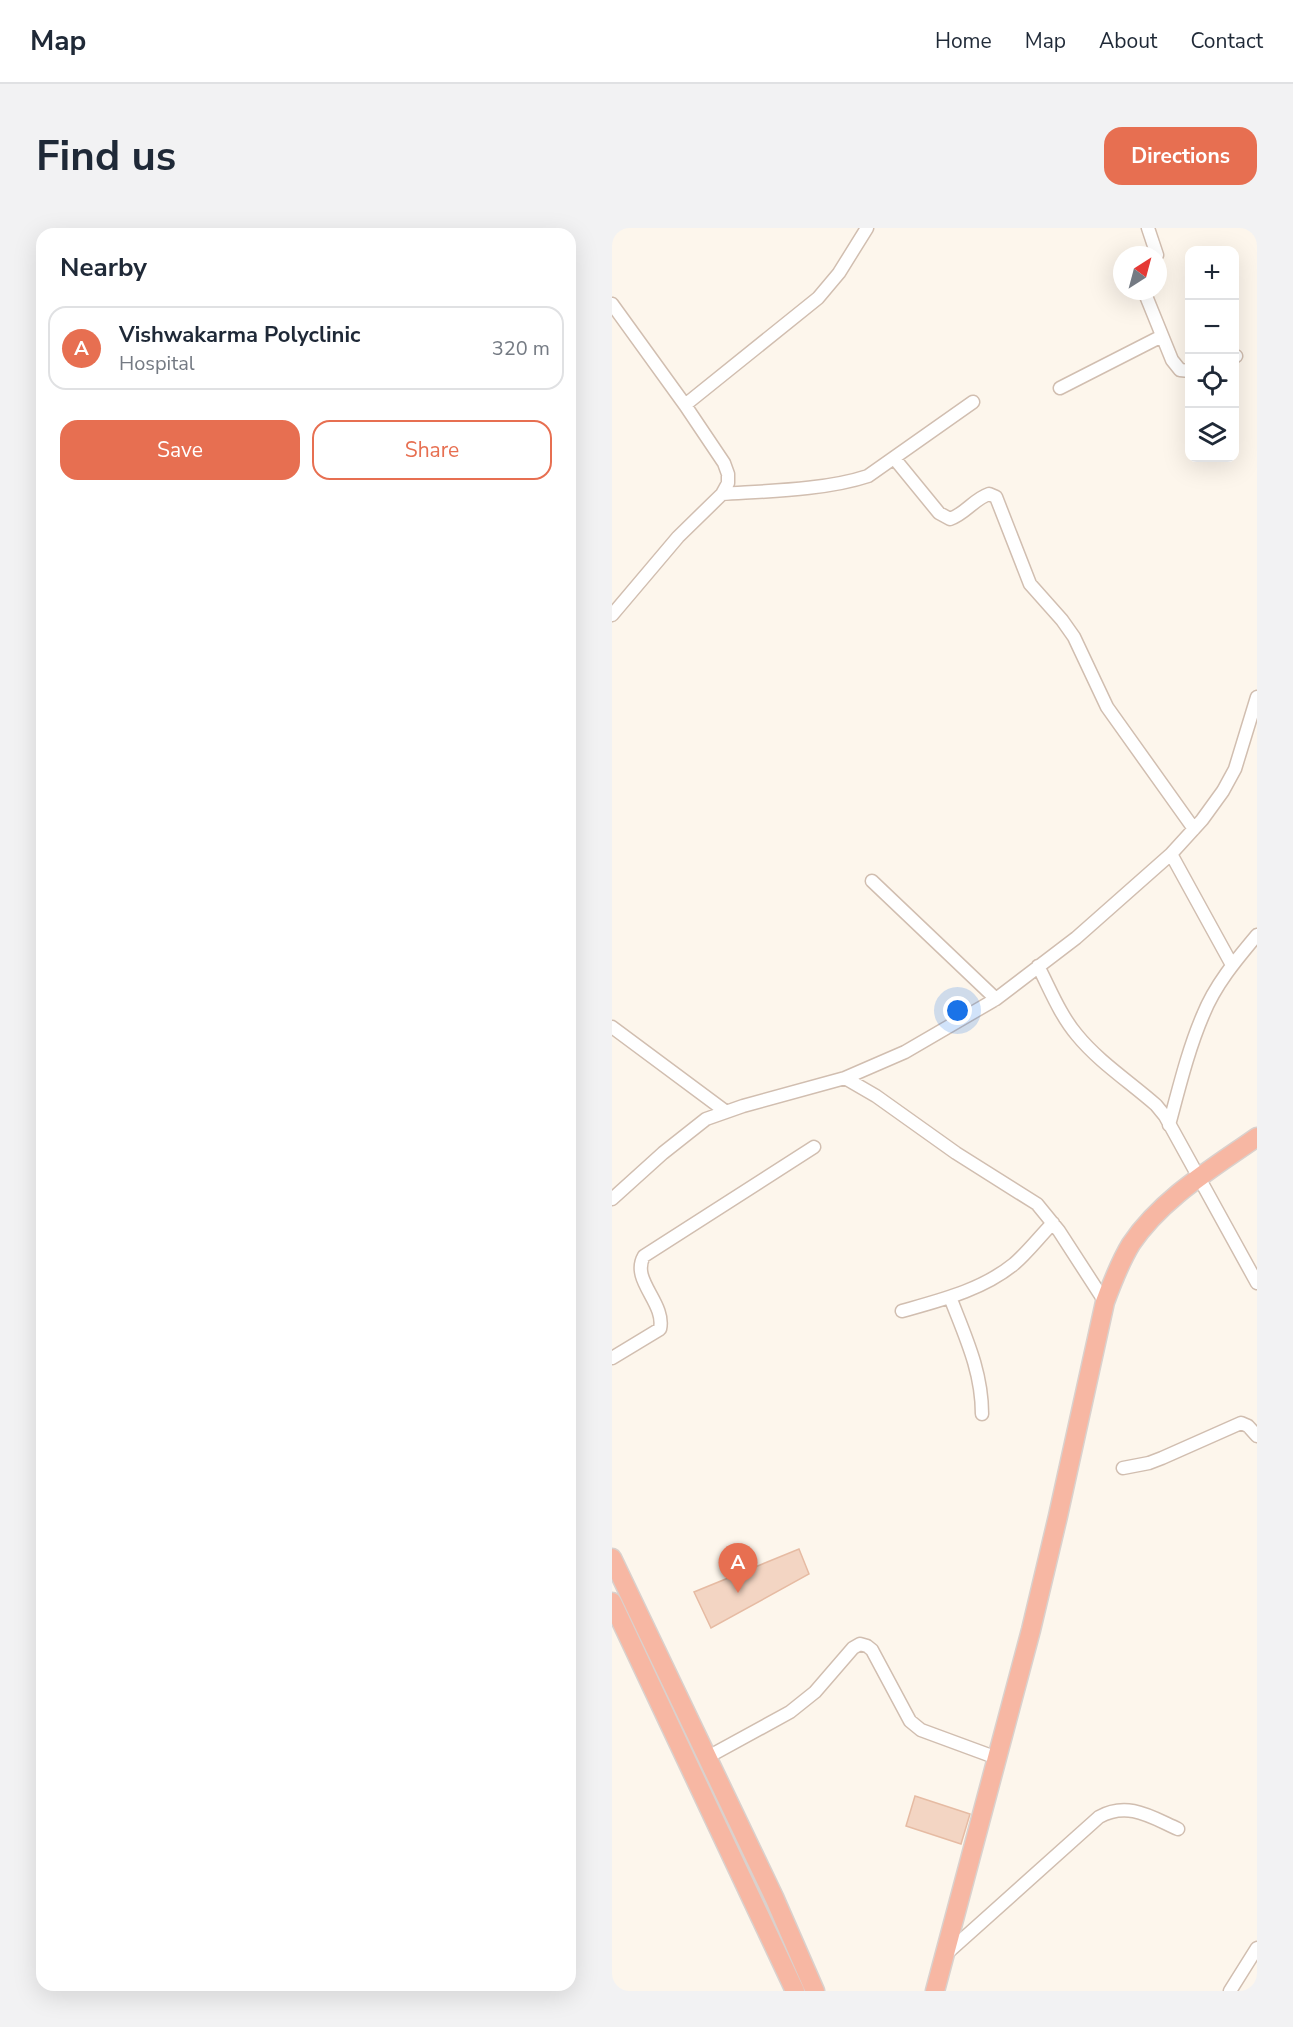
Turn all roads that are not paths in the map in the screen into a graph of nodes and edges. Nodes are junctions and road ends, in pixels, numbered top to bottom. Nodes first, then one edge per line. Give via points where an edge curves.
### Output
1 (867, 228) edge
2 (1148, 228) edge
3 (1154, 246) edge
4 (1148, 300) edge
5 (613, 308) edge
6 (1162, 336) junction
7 (1185, 370) edge
8 (1060, 388) dead end
9 (973, 402) dead end
10 (685, 405) junction
11 (894, 458) junction
12 (722, 494) junction
13 (612, 615) edge
14 (1257, 697) edge
15 (1194, 829) junction
16 (1171, 854) junction
17 (872, 881) dead end
18 (1257, 935) edge
19 (1232, 965) junction
20 (1038, 966) junction
21 (996, 999) junction
22 (612, 1027) edge
23 (845, 1078) junction
24 (726, 1111) junction
25 (1169, 1125) junction
26 (1257, 1137) edge
27 (814, 1147) dead end
28 (1199, 1178) junction
29 (612, 1199) edge
30 (1053, 1223) junction
31 (1257, 1283) edge
32 (950, 1297) junction
33 (1105, 1302) junction
34 (902, 1311) dead end
35 (612, 1358) edge
36 (982, 1414) dead end
37 (1257, 1436) edge
38 (1123, 1468) dead end
39 (612, 1558) edge
40 (612, 1602) edge
41 (706, 1758) junction
42 (997, 1758) junction
43 (1178, 1829) dead end
44 (1257, 1948) edge
45 (944, 1956) junction
46 (795, 1991) edge
47 (815, 1991) edge
48 (935, 1991) edge
49 (1230, 1991) edge

1 - 10 street via 818,298
2 - 3 street
4 - 6 street
5 - 10 street
6 - 7 street via 1172,360
6 - 8 street
9 - 11 street
10 - 12 street via 724,463 728,483
11 - 12 street via 856,480
11 - 15 street via 939,513 950,519 981,496 996,497 1030,584 1074,637 1107,707
12 - 13 street via 678,537
14 - 15 street via 1235,769
15 - 16 street
16 - 19 street
16 - 20 street via 1076,938
17 - 21 street
18 - 19 street
19 - 25 street via 1203,1014
20 - 21 street
20 - 25 street via 1076,1034 1156,1106
21 - 23 street via 905,1052
22 - 24 street
23 - 24 street
23 - 30 street via 1026,1196
24 - 29 street via 691,1130
25 - 28 street
26 - 28 highway
27 - 35 street via 644,1256 640,1272 660,1315 660,1329
28 - 31 street
28 - 33 highway via 1150,1220 1131,1245
30 - 32 street via 1003,1272
30 - 33 street
32 - 34 street
32 - 36 street via 977,1367
33 - 42 highway via 1058,1516
37 - 38 street via 1241,1423 1155,1461
39 - 41 highway
40 - 46 highway
41 - 42 street via 790,1712 815,1692 860,1644 872,1650 910,1721 921,1731
41 - 47 highway
42 - 45 highway
43 - 45 street via 1130,1810 1110,1811
44 - 49 street
45 - 48 highway

